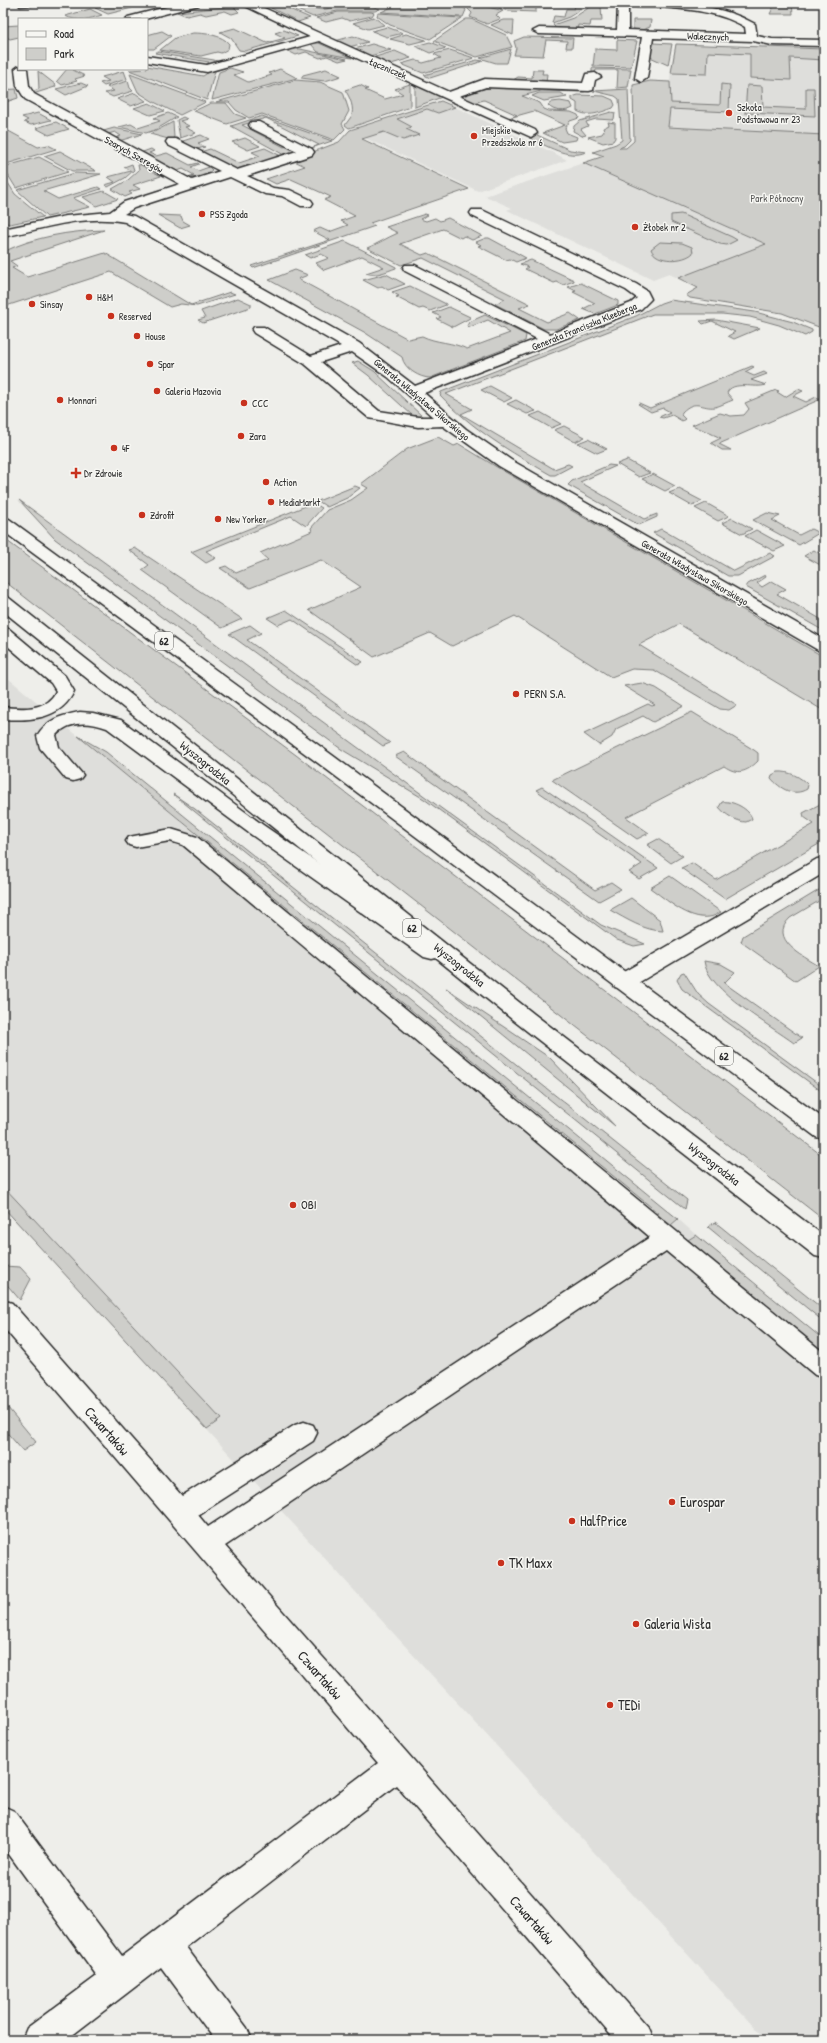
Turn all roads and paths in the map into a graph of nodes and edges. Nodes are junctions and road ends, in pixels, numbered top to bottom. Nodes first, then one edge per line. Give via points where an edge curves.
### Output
1 (195, 3) edge
2 (244, 3) edge
3 (623, 3) edge
4 (632, 3) edge
5 (270, 5) dead end
6 (256, 9) junction
7 (136, 18) edge
8 (539, 31) dead end
9 (622, 33) junction
10 (648, 33) junction
11 (318, 38) junction
12 (753, 38) junction
13 (824, 44) edge
14 (148, 59) edge
15 (21, 70) edge
16 (595, 77) dead end
17 (641, 78) dead end
18 (448, 96) junction
19 (255, 125) dead end
20 (531, 133) dead end
21 (172, 142) dead end
22 (234, 174) junction
23 (191, 185) junction
24 (306, 203) dead end
25 (477, 213) dead end
26 (114, 215) junction
27 (3, 233) edge
28 (410, 268) dead end
29 (583, 314) dead end
30 (597, 321) junction
31 (259, 330) dead end
32 (550, 340) junction
33 (354, 346) junction
34 (310, 361) junction
35 (412, 391) junction
36 (446, 421) junction
37 (3, 523) edge
38 (3, 602) edge
39 (3, 633) edge
40 (824, 646) edge
41 (3, 713) edge
42 (73, 775) dead end
43 (136, 841) dead end
44 (824, 864) edge
45 (623, 982) junction
46 (526, 1019) junction
47 (824, 1131) edge
48 (668, 1237) junction
49 (824, 1249) edge
50 (3, 1310) edge
51 (824, 1368) edge
52 (304, 1433) dead end
53 (178, 1513) junction
54 (205, 1544) junction
55 (398, 1766) junction
56 (3, 1821) edge
57 (165, 1945) junction
58 (119, 1979) junction
59 (39, 2040) edge
60 (235, 2040) edge
61 (637, 2040) edge

1 - 7 street
2 - 6 street, Łączniczek
3 - 9 street
4 - 12 street via 688,6 733,17 751,26
5 - 6 street
6 - 11 street, Łączniczek
8 - 9 street, Walecznych via 603,39
9 - 10 street, Walecznych
10 - 12 street, Walecznych
10 - 17 street
11 - 14 street via 207,69
11 - 18 street, Łączniczek
12 - 13 street, Walecznych via 772,42
15 - 23 street, Szarych Szeregów via 23,86 29,96
16 - 18 street via 590,76 589,87 508,78
18 - 20 street, Łączniczek
19 - 22 street via 308,152
21 - 22 street
22 - 23 street
22 - 24 street via 270,191 285,193
23 - 26 street via 129,205
25 - 30 street, Generała Franciszka Kleeberga via 642,294 644,299 636,306
26 - 27 street, Generała Władysława Sikorskiego via 91,216
26 - 33 street, Generała Władysława Sikorskiego via 147,228
28 - 32 street
29 - 30 street
30 - 32 street, Generała Franciszka Kleeberga
31 - 34 street
32 - 35 street, Generała Franciszka Kleeberga
33 - 34 street
33 - 35 street, Generała Władysława Sikorskiego via 384,366
34 - 36 street via 374,415 418,422
35 - 36 street, Generała Władysława Sikorskiego
36 - 40 street, Generała Władysława Sikorskiego via 505,463
37 - 45 street, 62
38 - 46 street, Wyszogrodzka / 62
39 - 41 street via 59,680 65,691 58,702 50,708 32,713
42 - 46 street via 50,748 46,736 48,731 77,717 114,724 256,829
43 - 48 street via 171,835 190,841
44 - 45 street
45 - 47 street, 62
46 - 49 street, Wyszogrodzka / 62
48 - 51 street
48 - 54 street
50 - 53 street, Czwartaków
52 - 53 street
53 - 54 street, Czwartaków
54 - 55 street, Czwartaków
55 - 57 street
55 - 61 street, Czwartaków
56 - 58 street
57 - 58 street
57 - 60 street
58 - 59 street

